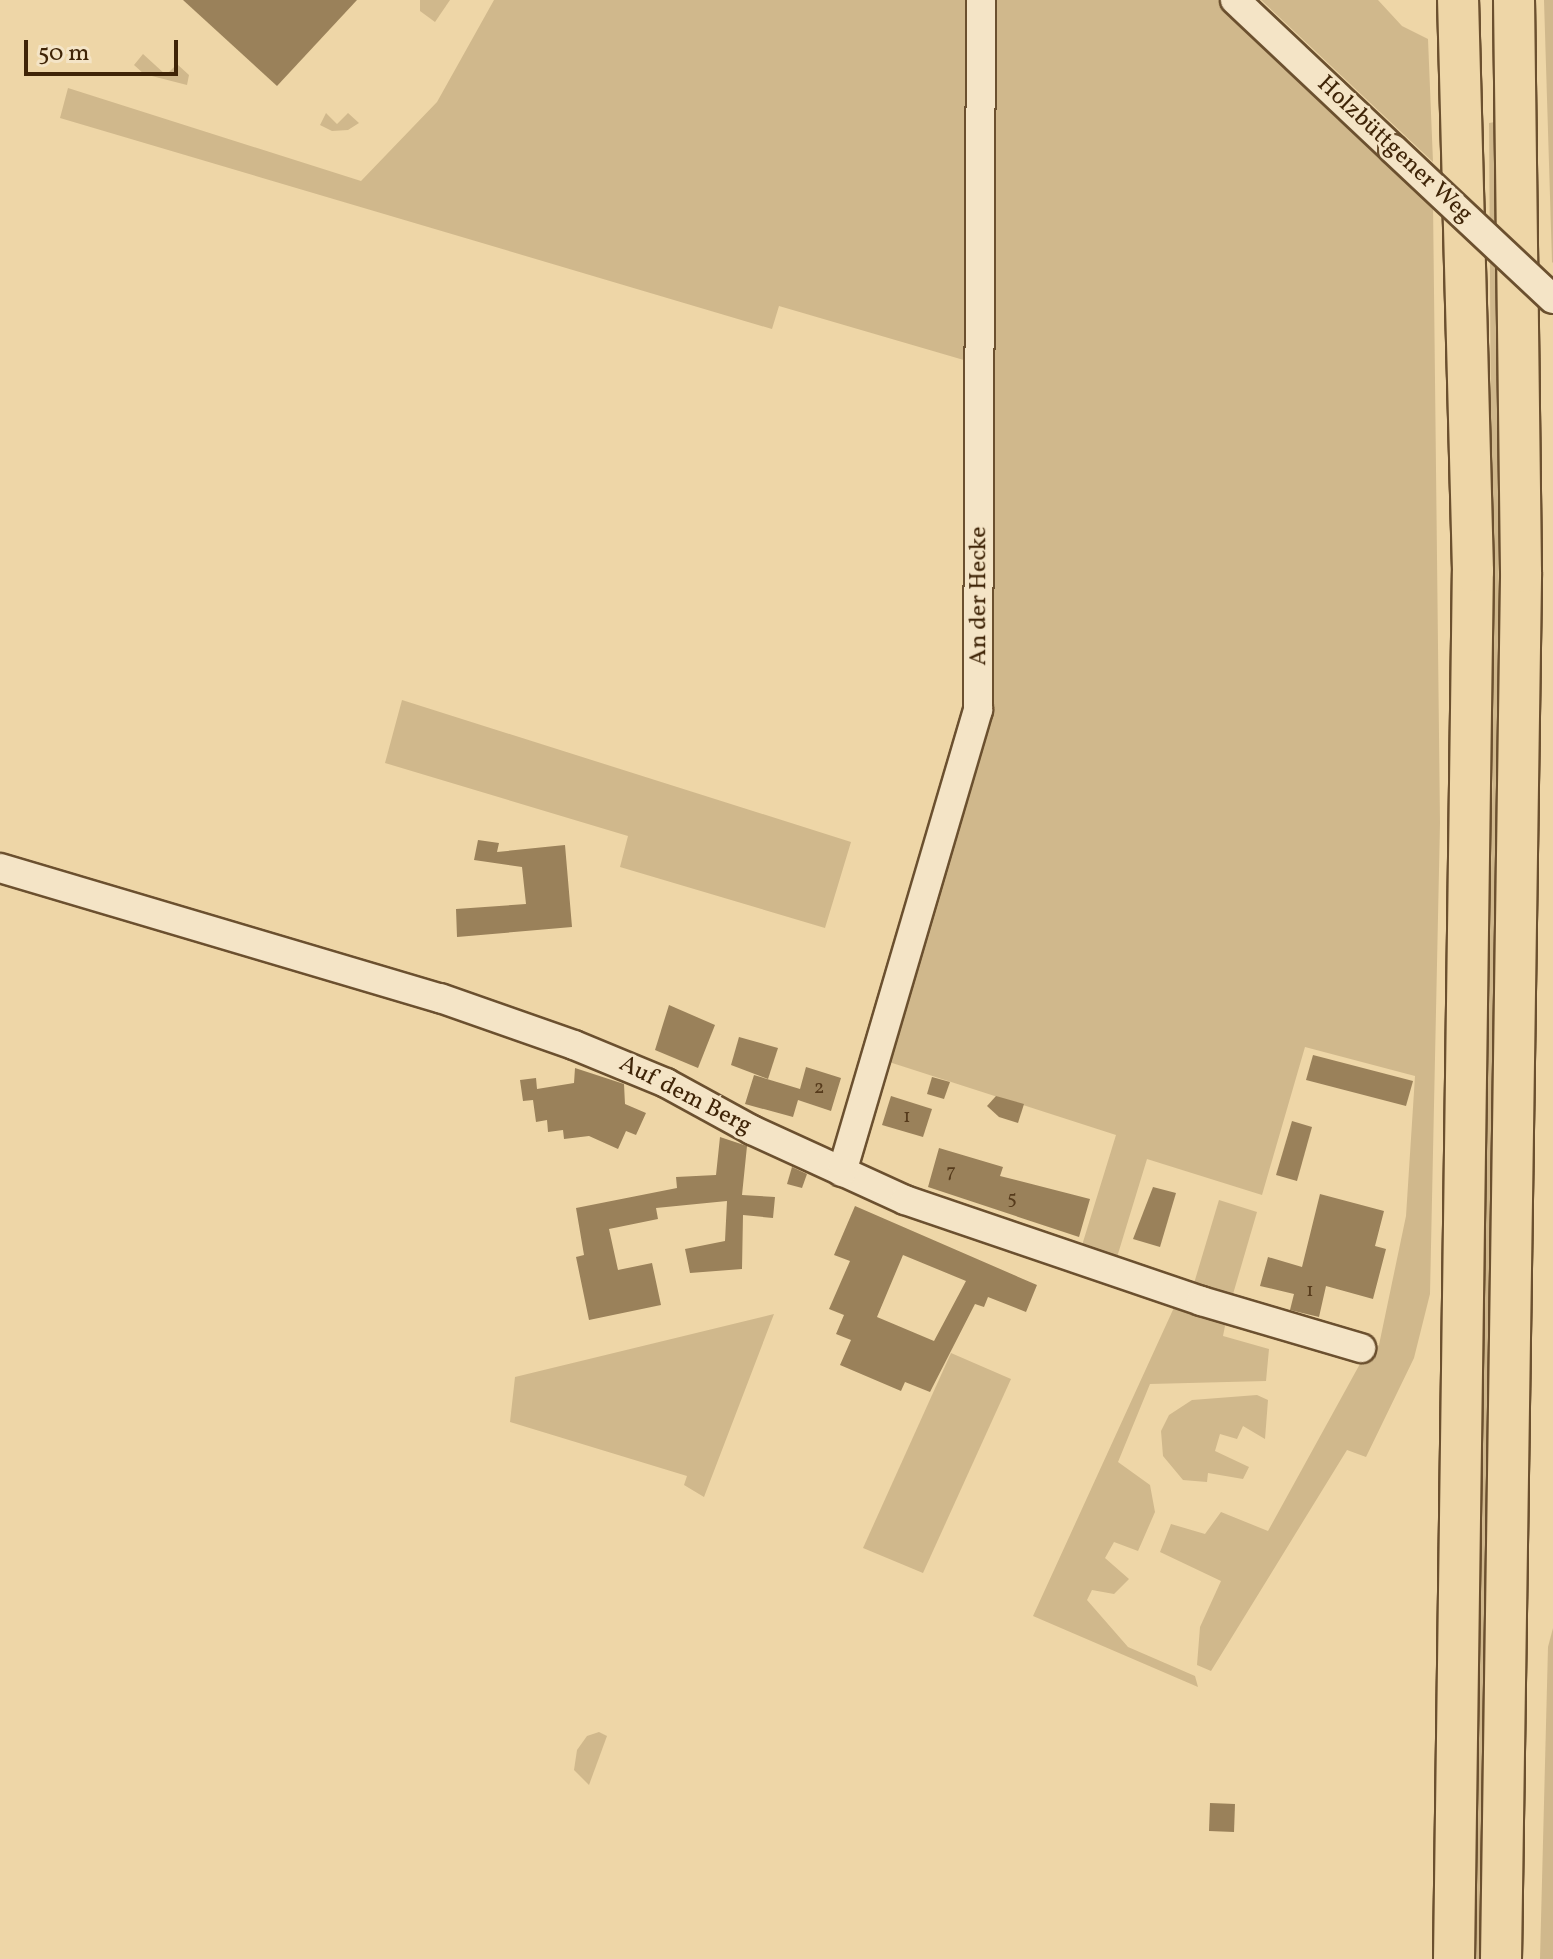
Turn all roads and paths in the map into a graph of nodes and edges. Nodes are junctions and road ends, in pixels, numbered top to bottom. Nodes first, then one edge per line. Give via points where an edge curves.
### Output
1 (981, 0) edge
2 (1235, 0) edge
3 (1458, 0) edge
4 (1514, 0) edge
5 (1553, 299) edge
6 (0, 868) edge
7 (842, 1172) junction
8 (1361, 1348) dead end
9 (1454, 1959) edge
10 (1501, 1959) edge

1 - 7 street, An der Hecke via 978,710
2 - 5 street, Holzbüttgener Weg, bridge
3 - 9 highway via 1473,571
4 - 10 highway via 1521,588
6 - 7 street, Auf dem Berg via 440,998 574,1045 666,1083
7 - 8 street, Auf dem Berg via 1039,1247

